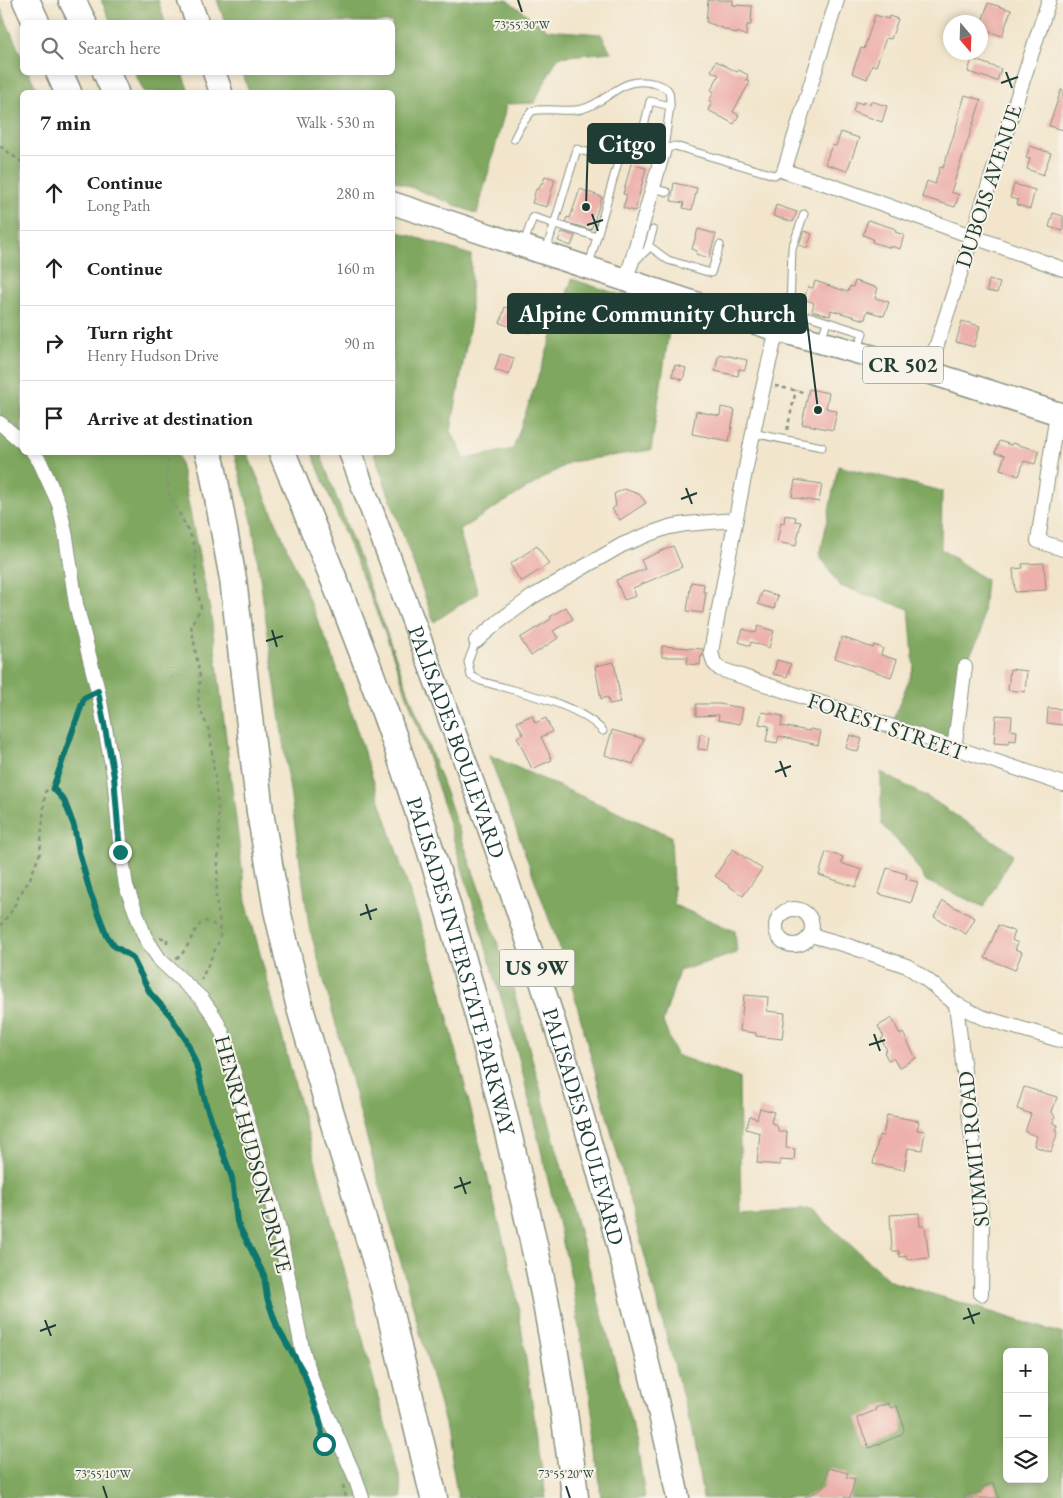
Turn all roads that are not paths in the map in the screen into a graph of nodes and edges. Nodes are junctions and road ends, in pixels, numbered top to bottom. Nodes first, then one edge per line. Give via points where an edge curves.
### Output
1 (26, 0) edge
2 (72, 0) edge
3 (189, 0) edge
4 (837, 0) edge
5 (1049, 0) edge
6 (35, 20) edge
7 (81, 20) edge
8 (196, 20) edge
9 (60, 75) edge
10 (108, 75) edge
11 (215, 75) edge
12 (67, 90) edge
13 (115, 90) edge
14 (220, 90) edge
15 (670, 106) junction
16 (514, 139) dead end
17 (664, 149) junction
18 (784, 171) junction
19 (653, 188) junction
20 (667, 192) dead end
21 (395, 203) edge
22 (804, 214) dead end
23 (554, 223) junction
24 (653, 230) dead end
25 (972, 236) junction
26 (596, 237) junction
27 (720, 245) dead end
28 (523, 246) junction
29 (649, 246) junction
30 (545, 253) junction
31 (588, 268) junction
32 (1063, 269) edge
33 (628, 272) junction
34 (809, 316) dead end
35 (781, 331) junction
36 (824, 332) junction
37 (928, 372) junction
38 (1060, 414) edge
39 (0, 423) edge
40 (752, 434) junction
41 (20, 440) edge
42 (822, 447) dead end
43 (35, 455) edge
44 (283, 455) edge
45 (351, 455) edge
46 (210, 459) edge
47 (735, 520) junction
48 (1063, 549) edge
49 (476, 641) joint
50 (965, 667) dead end
51 (603, 731) dead end
52 (954, 749) junction
53 (1063, 784) edge
54 (811, 935) dead end
55 (956, 1004) junction
56 (1063, 1041) edge
57 (981, 1294) dead end
58 (362, 1498) edge
59 (434, 1498) edge
60 (575, 1498) edge
61 (678, 1498) edge

1 - 6 highway
2 - 7 highway
3 - 8 main road
4 - 18 street
5 - 25 street, DUBOIS AVENUE
9 - 12 highway
10 - 13 highway
11 - 14 main road
15 - 16 lane via 670,93 662,85 635,82 586,108 532,111
15 - 17 lane
15 - 17 lane via 650,101 640,143
17 - 18 lane via 675,146 774,175
17 - 19 street
18 - 25 street
19 - 20 lane
19 - 33 street
21 - 28 main road, CR 502
22 - 35 lane via 792,248 790,308
23 - 26 lane
23 - 26 lane via 577,149 618,162
23 - 28 lane via 533,217
23 - 30 lane
24 - 29 lane
25 - 32 street
25 - 37 street, DUBOIS AVENUE
26 - 31 lane
27 - 29 lane via 711,273 668,260
28 - 30 main road, CR 502
29 - 33 lane
30 - 31 main road, CR 502
31 - 33 main road, CR 502
33 - 35 main road, CR 502
34 - 36 lane
35 - 36 main road, CR 502
35 - 40 street
36 - 37 main road, CR 502 via 857,353
37 - 38 main road, CR 502
38 - 48 street via 1038,541
39 - 41 street
40 - 42 lane
40 - 47 street
43 - 58 street, HENRY HUDSON DRIVE via 59,504 66,537 76,604 98,691 114,776 126,886 145,937 160,960 202,999 222,1032 278,1225 302,1348 313,1383
44 - 60 highway, PALISADES INTERSTATE PARKWAY via 394,739 440,880 474,1000 537,1253 558,1364
45 - 61 main road, PALISADES BOULEVARD / US 9W via 474,786 567,1063 633,1303
46 - 59 highway via 233,579 260,812 277,910 300,1008 384,1288
47 - 49 street via 669,527 622,545 532,597
47 - 52 street, FOREST STREET via 712,652 714,663 720,669
49 - 51 lane via 468,662 471,676 582,714
50 - 52 street
52 - 53 street, FOREST STREET
54 - 55 street via 907,966
55 - 56 street via 981,1017
55 - 57 street, SUMMIT ROAD via 982,1222

